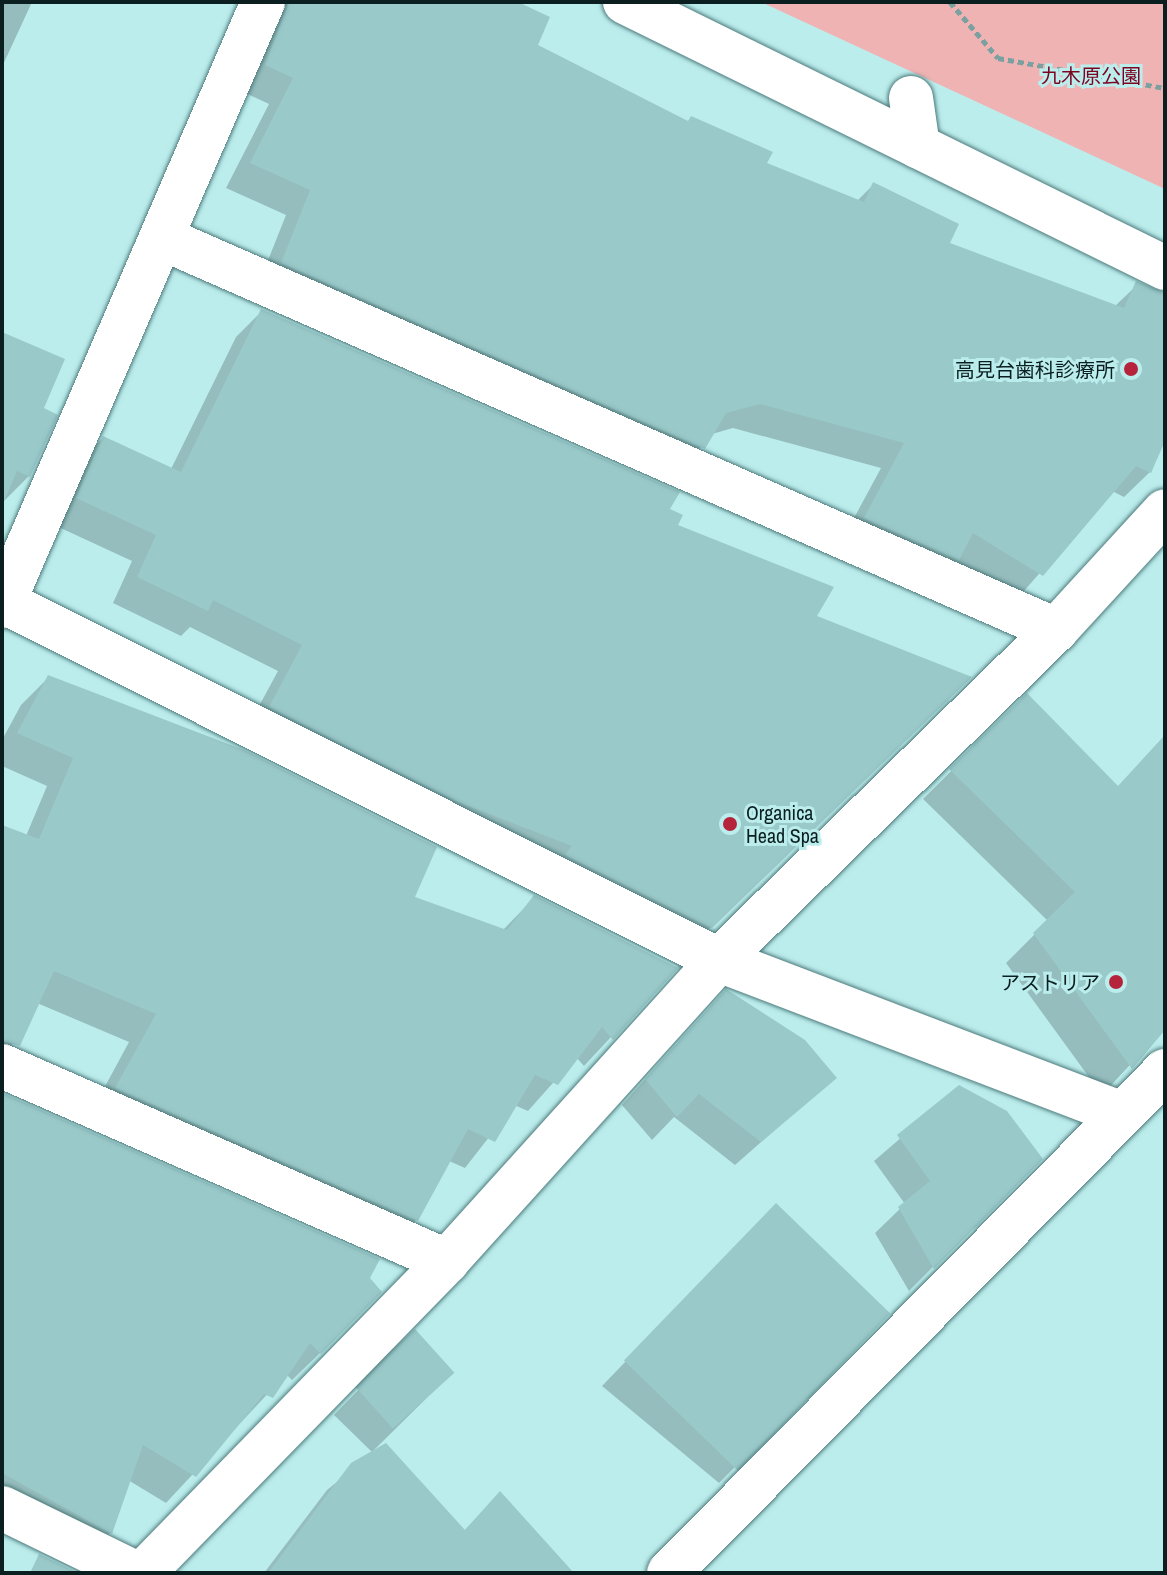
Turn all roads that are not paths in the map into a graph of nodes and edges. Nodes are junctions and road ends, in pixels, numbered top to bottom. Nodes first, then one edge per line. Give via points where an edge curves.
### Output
1 (263, 2) edge
2 (658, 7) edge
3 (911, 98) dead end
4 (918, 147) junction
5 (162, 238) junction
6 (1165, 268) edge
7 (1165, 511) edge
8 (3, 604) edge
9 (1056, 630) junction
10 (719, 960) junction
11 (2, 1066) edge
12 (1165, 1071) edge
13 (1122, 1114) junction
14 (447, 1261) junction
15 (2, 1508) edge
16 (135, 1573) edge
17 (143, 1573) edge
18 (669, 1573) edge

1 - 5 street
2 - 4 street
3 - 4 street
4 - 6 street
5 - 8 street
5 - 9 street
7 - 9 street
8 - 10 street
9 - 10 street
10 - 13 street
10 - 14 street
11 - 14 street
12 - 13 street
13 - 18 street
14 - 17 street
15 - 16 street

